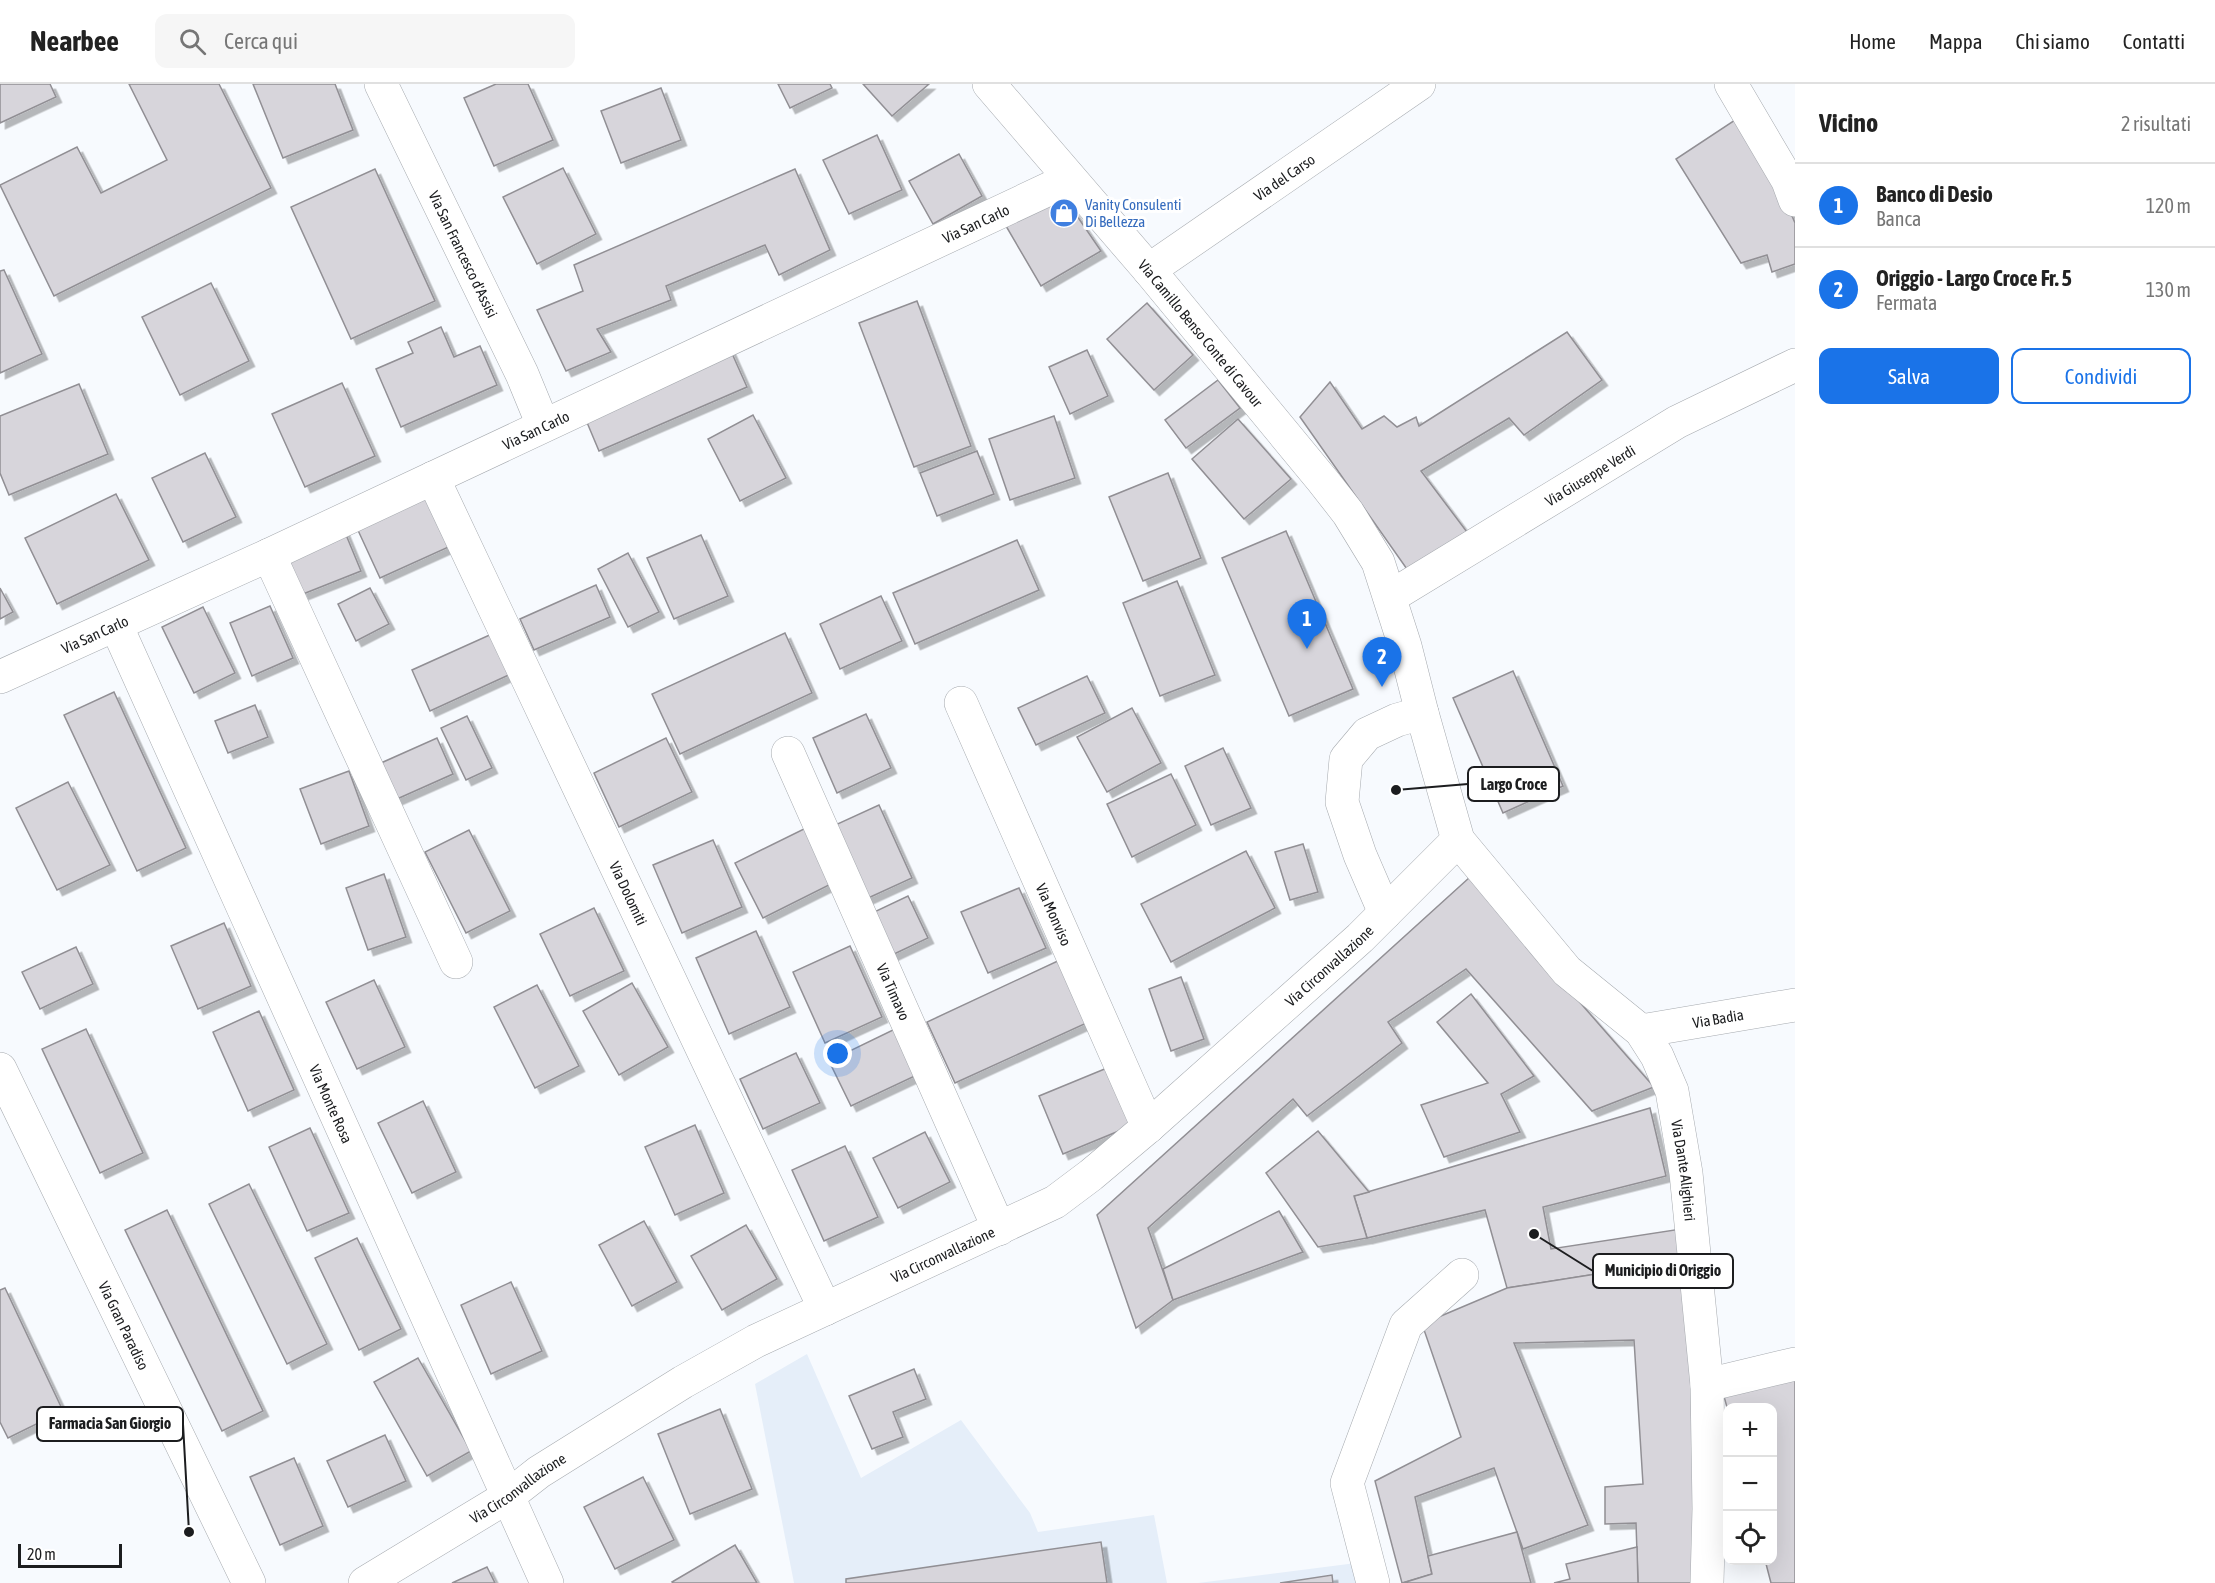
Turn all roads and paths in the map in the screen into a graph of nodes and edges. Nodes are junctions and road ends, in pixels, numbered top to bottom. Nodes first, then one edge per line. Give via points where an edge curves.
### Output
1 (381, 84) edge
2 (988, 84) edge
3 (1419, 84) edge
4 (1731, 84) edge
5 (1070, 179) junction
6 (1795, 200) edge
7 (1149, 270) junction
8 (1795, 364) edge
9 (543, 425) junction
10 (433, 478) junction
11 (269, 555) junction
12 (1390, 597) junction
13 (116, 625) junction
14 (0, 677) edge
15 (961, 703) dead end
16 (1422, 712) junction
17 (788, 753) dead end
18 (1458, 840) junction
19 (1385, 913) junction
20 (456, 962) dead end
21 (1795, 1005) edge
22 (1641, 1031) junction
23 (0, 1069) edge
24 (1148, 1127) junction
25 (999, 1229) junction
26 (1462, 1275) dead end
27 (825, 1309) junction
28 (1795, 1364) edge
29 (1707, 1385) junction
30 (507, 1497) junction
31 (249, 1583) edge
32 (365, 1583) edge
33 (547, 1583) edge
34 (1373, 1583) edge
35 (1707, 1583) edge

1 - 9 street, Via San Francesco d'Assisi
2 - 5 street, Via Camillo Benso Conte di Cavour
3 - 7 street, Via del Carso
4 - 6 street
5 - 7 street, Via Camillo Benso Conte di Cavour
5 - 9 street, Via San Carlo
7 - 12 street, Via Camillo Benso Conte di Cavour via 1348,513 1377,562
8 - 12 street, Via Giuseppe Verdi via 1677,422
9 - 10 street, Via San Carlo
10 - 11 street, Via San Carlo
10 - 27 street, Via Dolomiti
11 - 13 street, Via San Carlo
11 - 20 street
12 - 16 street, Via Camillo Benso Conte di Cavour
13 - 14 street, Via San Carlo
13 - 30 street, Via Monte Rosa
15 - 24 street, Via Monviso
16 - 18 street, Via Camillo Benso Conte di Cavour
16 - 19 street via 1367,734 1346,759 1341,802
17 - 25 street, Via Timavo
18 - 19 street, Via Circonvallazione
18 - 22 street, Via Dante Alighieri via 1567,970
19 - 24 street, Via Circonvallazione
21 - 22 street, Via Badia
22 - 29 street, Via Dante Alighieri via 1672,1091 1686,1173
23 - 31 street, Via Gran Paradiso
24 - 25 street, Via Circonvallazione via 1055,1202
25 - 27 street, Via Circonvallazione
26 - 34 street via 1406,1325 1347,1483
27 - 30 street, Via Circonvallazione via 756,1341 683,1382 539,1472
28 - 29 street
29 - 35 street, Via Dante Alighieri
30 - 32 street, Via Circonvallazione
30 - 33 street, Via Monte Rosa

